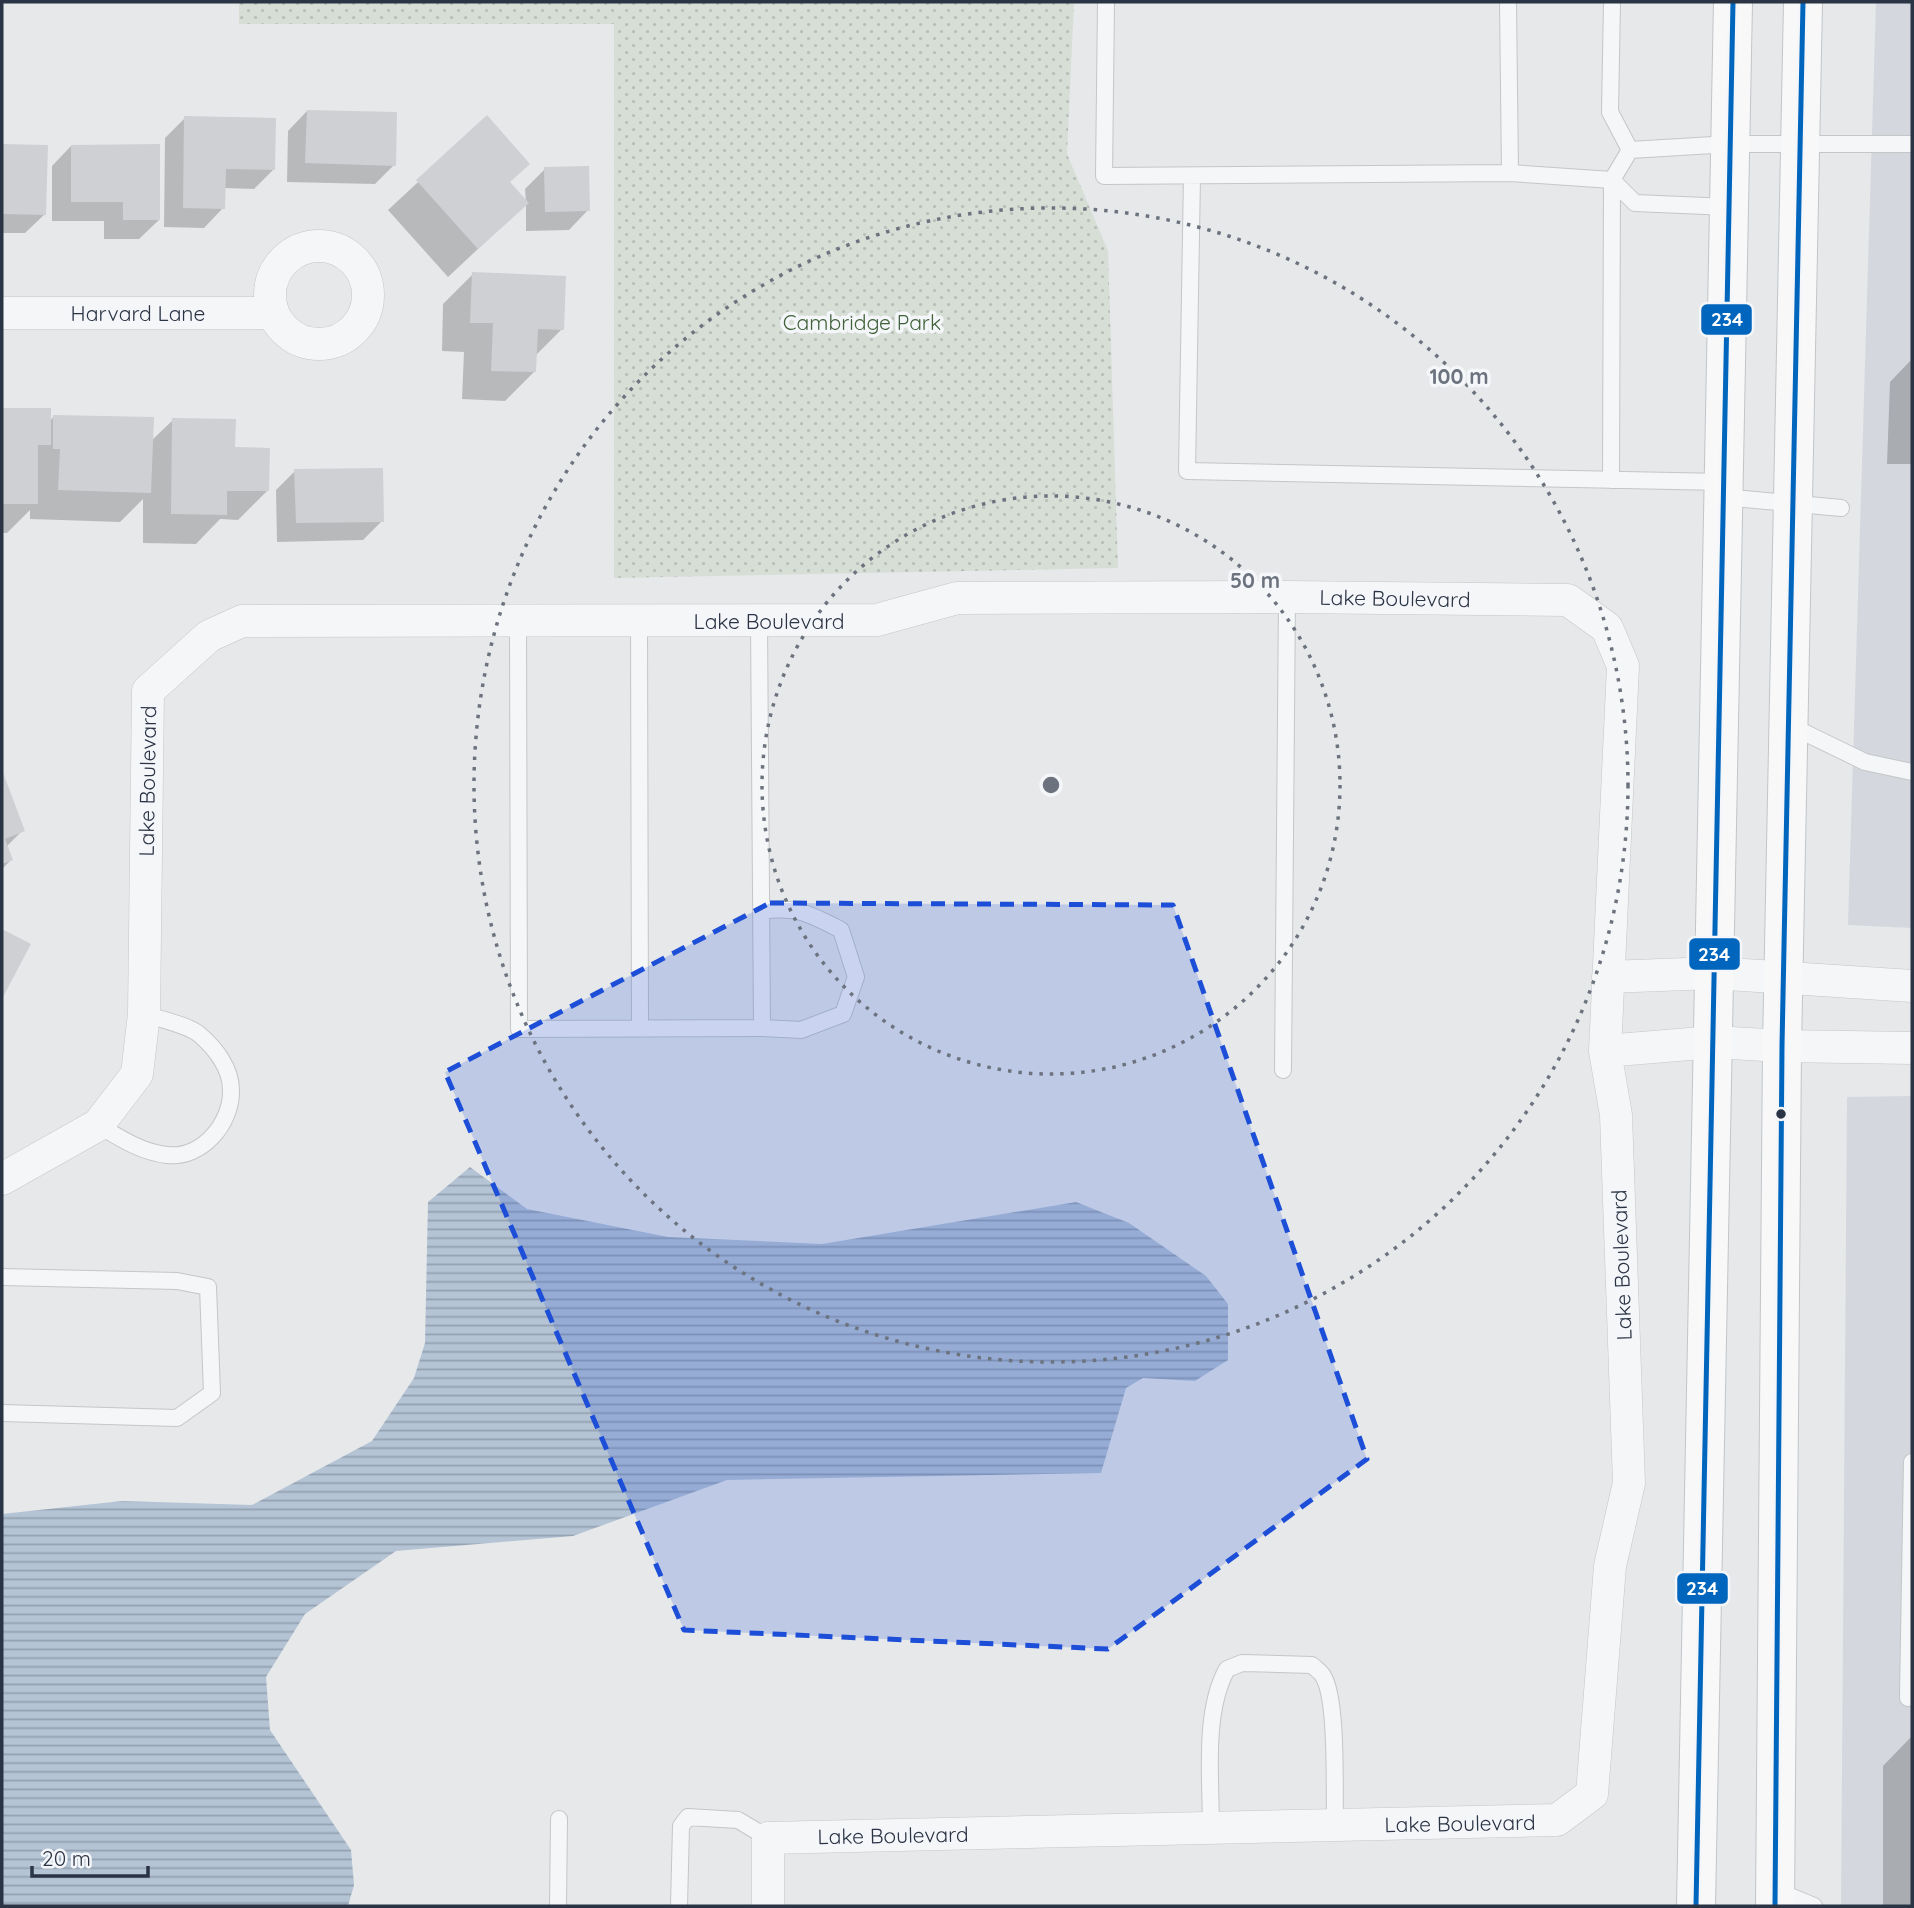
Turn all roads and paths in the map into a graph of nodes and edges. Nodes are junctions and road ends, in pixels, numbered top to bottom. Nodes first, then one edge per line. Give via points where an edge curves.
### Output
1 (1106, 2) edge
2 (1508, 2) edge
3 (1612, 2) edge
4 (1733, 2) edge
5 (1803, 2) edge
6 (1730, 144) junction
7 (1912, 144) edge
8 (1800, 145) junction
9 (1630, 150) junction
10 (1510, 173) junction
11 (1192, 176) junction
12 (1612, 180) junction
13 (1729, 206) junction
14 (2, 313) edge
15 (273, 313) dead end
16 (1611, 480) junction
17 (1723, 490) junction
18 (1793, 504) junction
19 (1841, 508) dead end
20 (1287, 597) junction
21 (518, 621) junction
22 (639, 621) junction
23 (759, 621) junction
24 (1789, 725) junction
25 (1912, 772) edge
26 (761, 911) junction
27 (1713, 973) junction
28 (1784, 976) junction
29 (1608, 977) junction
30 (1912, 986) edge
31 (144, 1014) junction
32 (640, 1028) junction
33 (762, 1028) junction
34 (1714, 1042) junction
35 (1782, 1046) junction
36 (1912, 1048) edge
37 (1605, 1051) junction
38 (1283, 1070) dead end
39 (97, 1125) junction
40 (2, 1179) edge
41 (2, 1277) edge
42 (2, 1413) edge
43 (1912, 1462) edge
44 (1912, 1487) edge
45 (1908, 1698) dead end
46 (559, 1819) dead end
47 (1335, 1826) junction
48 (1211, 1828) junction
49 (768, 1838) junction
50 (1775, 1898) edge
51 (558, 1906) edge
52 (679, 1906) edge
53 (768, 1906) edge
54 (1696, 1906) edge
55 (1814, 1906) edge

1 - 11 lane via 1104,176
2 - 10 lane
3 - 9 lane via 1610,112
4 - 6 main road
5 - 8 main road
6 - 8 lane
6 - 9 lane
6 - 13 main road
7 - 8 lane
8 - 18 main road
9 - 12 lane
10 - 11 lane
10 - 12 lane
11 - 16 lane via 1187,471
12 - 13 lane via 1635,203
12 - 16 lane
13 - 17 main road
14 - 15 street, Harvard Lane
16 - 17 lane
17 - 18 lane
17 - 27 main road
18 - 19 lane
18 - 24 main road
20 - 23 street, Lake Boulevard via 957,598 877,620
20 - 29 street, Lake Boulevard via 1568,600 1607,628 1623,666
20 - 38 lane
21 - 22 street, Lake Boulevard
21 - 31 street, Lake Boulevard via 243,621 209,636 148,691
21 - 32 lane via 519,1029
22 - 23 street, Lake Boulevard
22 - 32 lane
23 - 26 lane
24 - 25 lane via 1865,762
24 - 28 main road
26 - 33 lane
26 - 33 lane via 786,908 813,915 841,930 856,977 843,1014 801,1030
27 - 28 street
27 - 29 street
27 - 34 main road
28 - 30 street
28 - 35 main road
29 - 37 street, Lake Boulevard
31 - 39 street, Lake Boulevard via 137,1074
31 - 39 lane via 198,1033 225,1062 232,1089 225,1120 202,1148 169,1156 135,1147
32 - 33 lane
34 - 35 street
34 - 37 street
34 - 54 main road
35 - 36 street
35 - 50 main road
37 - 47 street, Lake Boulevard via 1616,1115 1629,1483 1610,1566 1592,1794 1557,1820
39 - 40 street, Lake Boulevard
41 - 42 lane via 208,1287 212,1393 177,1418
43 - 44 lane
44 - 45 lane
46 - 51 lane
47 - 48 street, Lake Boulevard
47 - 48 lane via 1333,1731 1324,1677 1312,1665 1242,1663 1227,1669 1215,1701
48 - 49 street, Lake Boulevard
49 - 52 lane via 738,1820 688,1817 681,1826
49 - 53 street
50 - 55 lane

